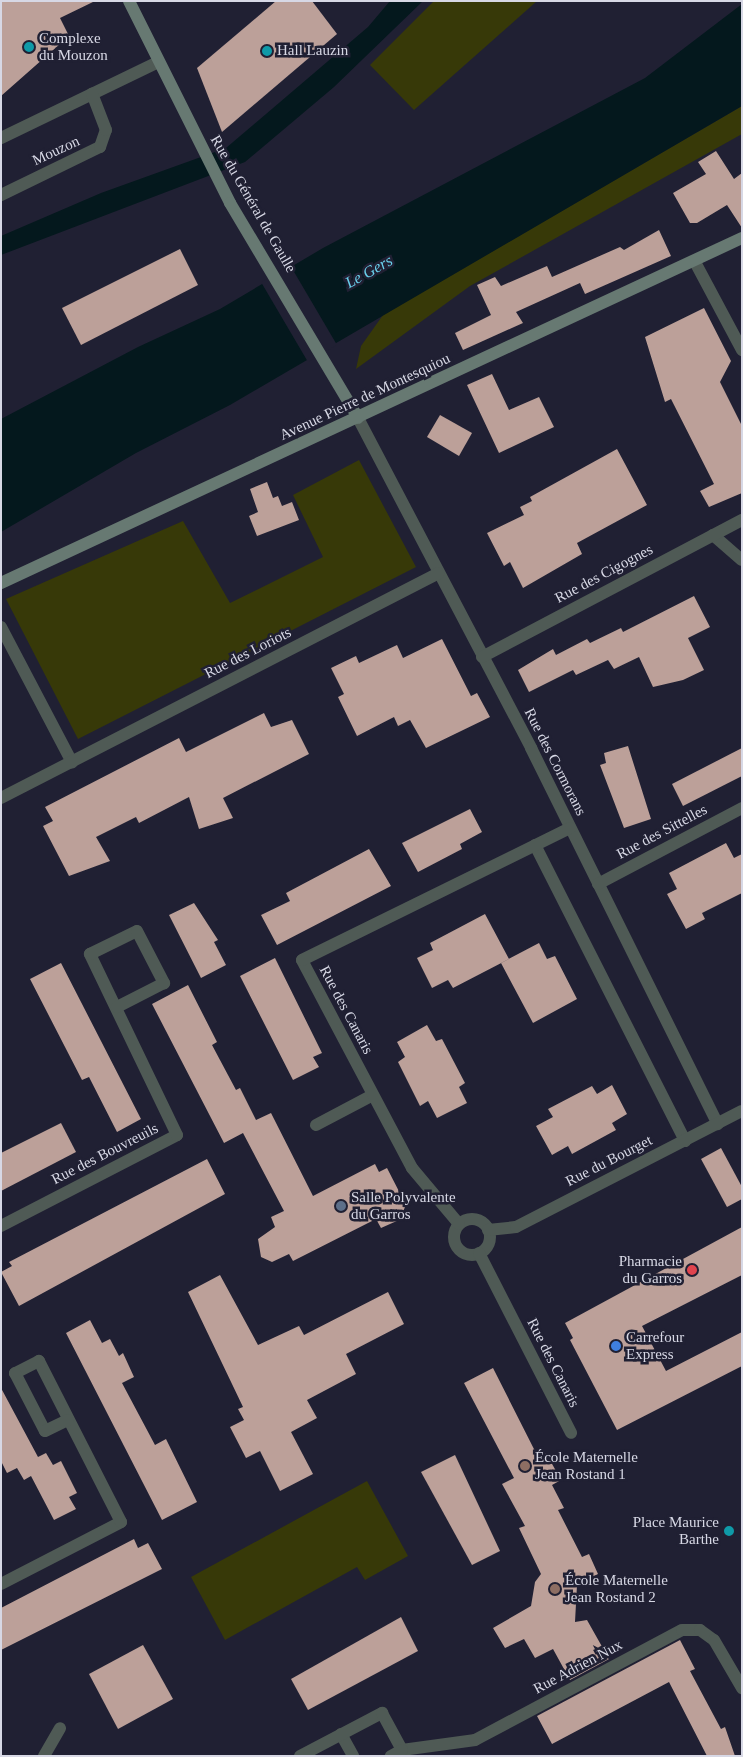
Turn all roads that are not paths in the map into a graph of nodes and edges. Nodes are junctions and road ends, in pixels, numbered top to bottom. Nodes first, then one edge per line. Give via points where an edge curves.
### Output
1 (129, 1) edge
2 (158, 62) junction
3 (92, 94) junction
4 (1, 138) edge
5 (1, 195) edge
6 (742, 238) edge
7 (695, 262) junction
8 (742, 350) edge
9 (358, 418) junction
10 (742, 520) edge
11 (713, 535) junction
12 (742, 560) edge
13 (438, 573) junction
14 (1, 583) edge
15 (1, 626) edge
16 (482, 657) junction
17 (72, 762) junction
18 (1, 798) edge
19 (742, 808) edge
20 (570, 828) junction
21 (535, 845) junction
22 (598, 884) junction
23 (117, 1007) junction
24 (373, 1095) junction
25 (742, 1111) edge
26 (718, 1124) junction
27 (316, 1125) dead end
28 (685, 1141) junction
29 (459, 1224) junction
30 (1, 1226) edge
31 (488, 1230) junction
32 (478, 1254) junction
33 (68, 1420) junction
34 (571, 1433) dead end
35 (1, 1584) edge
36 (742, 1688) edge
37 (60, 1728) dead end
38 (341, 1734) junction
39 (397, 1753) edge
40 (44, 1756) edge
41 (300, 1756) edge
42 (353, 1756) edge

1 - 2 street, Rue du Général de Gaulle
2 - 3 street
2 - 9 street, Rue du Général de Gaulle via 223,190
3 - 4 street
3 - 5 street, Mouzon via 106,130 100,147
6 - 7 street, Avenue Pierre de Montesquiou
7 - 8 street
7 - 9 street, Avenue Pierre de Montesquiou
9 - 13 street, Rue des Cormorans
9 - 14 street, Avenue Pierre de Montesquiou
10 - 11 street, Rue des Cigognes
11 - 12 street
11 - 16 street, Rue des Cigognes
13 - 16 street, Rue des Cormorans
13 - 17 street, Rue des Loriots
15 - 17 street
16 - 20 street, Rue des Cormorans
17 - 18 street, Rue des Loriots
19 - 22 street, Rue des Sittelles
20 - 21 street, Rue des Canaris
20 - 22 street, Rue des Cormorans
21 - 24 street, Rue des Canaris via 302,960
21 - 28 street
22 - 26 street, Rue des Cormorans
23 - 23 street, Rue des Bouvreuils via 164,983 137,931 90,954
23 - 30 street, Rue des Bouvreuils via 178,1135
24 - 27 street
24 - 29 street, Rue des Canaris via 412,1168
25 - 26 street, Rue du Bourget
26 - 28 street, Rue du Bourget
28 - 31 street, Rue du Bourget via 516,1227
29 - 31 street via 472,1219
29 - 32 street via 454,1237 459,1250
31 - 32 street via 488,1244
32 - 34 street, Rue des Canaris
33 - 33 street via 45,1431 15,1373 39,1361
33 - 35 street via 121,1522
36 - 39 street, Rue Adrien Nux via 714,1640 700,1630 682,1630 476,1740
37 - 40 street
38 - 39 street via 382,1713
38 - 41 street
38 - 42 street

